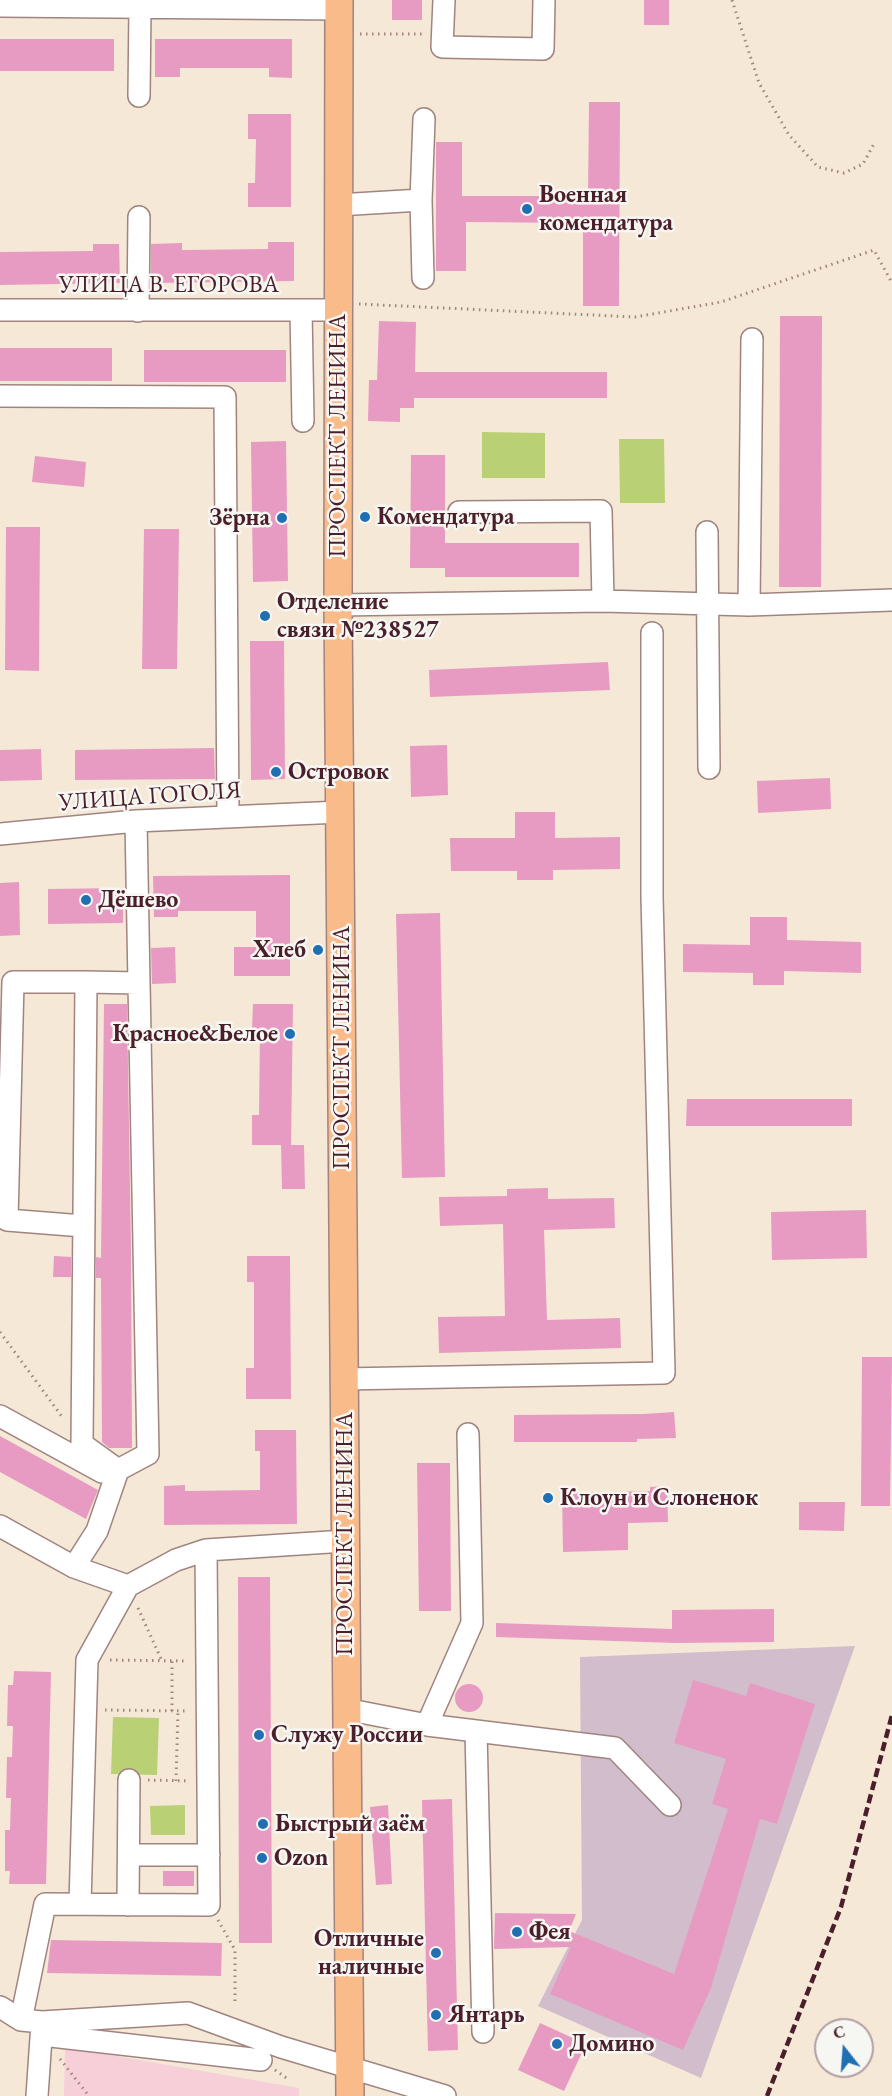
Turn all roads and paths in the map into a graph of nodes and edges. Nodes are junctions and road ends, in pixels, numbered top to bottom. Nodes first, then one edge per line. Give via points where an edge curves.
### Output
1 (544, 0) edge
2 (732, 0) edge
3 (339, 5) edge
4 (0, 6) edge
5 (444, 6) edge
6 (140, 7) junction
7 (358, 34) dead end
8 (139, 96) dead end
9 (424, 119) dead end
10 (875, 142) dead end
11 (421, 200) junction
12 (338, 205) junction
13 (138, 217) dead end
14 (423, 278) dead end
15 (892, 283) edge
16 (348, 307) junction
17 (0, 310) edge
18 (138, 310) junction
19 (301, 310) junction
20 (752, 339) dead end
21 (0, 396) edge
22 (303, 421) dead end
23 (459, 512) dead end
24 (706, 532) dead end
25 (892, 600) edge
26 (603, 601) junction
27 (708, 604) junction
28 (338, 605) junction
29 (749, 605) junction
30 (652, 633) dead end
31 (708, 768) dead end
32 (340, 812) junction
33 (228, 817) junction
34 (136, 821) junction
35 (0, 834) edge
36 (86, 982) junction
37 (139, 983) junction
38 (83, 1226) junction
39 (0, 1332) edge
40 (344, 1379) junction
41 (0, 1416) edge
42 (468, 1434) dead end
43 (82, 1444) junction
44 (117, 1475) junction
45 (0, 1526) edge
46 (345, 1541) junction
47 (206, 1550) junction
48 (74, 1567) junction
49 (128, 1586) junction
50 (87, 1660) junction
51 (162, 1661) junction
52 (172, 1661) junction
53 (207, 1661) junction
54 (345, 1709) junction
55 (86, 1710) junction
56 (172, 1711) junction
57 (178, 1711) junction
58 (207, 1712) junction
59 (427, 1725) junction
60 (476, 1731) junction
61 (129, 1780) dead end
62 (176, 1781) dead end
63 (670, 1805) dead end
64 (209, 1854) junction
65 (129, 1855) junction
66 (80, 1904) junction
67 (128, 1905) junction
68 (209, 1905) junction
69 (236, 2001) dead end
70 (0, 2007) edge
71 (21, 2020) junction
72 (42, 2028) junction
73 (483, 2032) dead end
74 (59, 2053) dead end
75 (261, 2060) dead end
76 (350, 2067) junction
77 (38, 2096) edge
78 (88, 2096) edge
79 (350, 2096) edge
80 (445, 2096) edge

1 - 5 street via 543,49 442,47
2 - 10 path via 759,83 789,135 818,167 844,173 863,164
3 - 6 street
3 - 12 main road, ПРОСПЕКТ ЛЕНИНА
4 - 6 street
5 - 7 path via 422,34
6 - 8 street
9 - 11 street
11 - 12 street
11 - 14 street
12 - 16 main road, ПРОСПЕКТ ЛЕНИНА
13 - 18 street
15 - 16 path via 874,250 721,302 635,318
16 - 19 street, УЛИЦА В. ЕГОРОВА
16 - 28 main road, ПРОСПЕКТ ЛЕНИНА
17 - 18 street, УЛИЦА В. ЕГОРОВА
18 - 19 street, УЛИЦА В. ЕГОРОВА
19 - 22 street
20 - 29 street
21 - 33 street via 225,397
23 - 26 street via 601,511
24 - 27 street
25 - 29 street
26 - 27 street
26 - 28 street
27 - 29 street
27 - 31 street
28 - 32 main road, ПРОСПЕКТ ЛЕНИНА
30 - 40 street via 652,897 664,1373
32 - 33 street, УЛИЦА ГОГОЛЯ
32 - 40 main road, ПРОСПЕКТ ЛЕНИНА
33 - 34 street, УЛИЦА ГОГОЛЯ
34 - 35 street, УЛИЦА ГОГОЛЯ
34 - 37 street
36 - 37 street
36 - 38 street
36 - 38 street via 13,982 7,1220
37 - 44 street via 148,1454
38 - 43 street
39 - 43 path
40 - 46 main road, ПРОСПЕКТ ЛЕНИНА
41 - 44 street
42 - 59 street via 472,1623
43 - 44 street
44 - 48 street via 97,1531
45 - 48 street
46 - 47 street
46 - 54 main road, ПРОСПЕКТ ЛЕНИНА
47 - 49 street via 176,1560
47 - 53 street
48 - 49 street
49 - 50 street
49 - 51 path
50 - 51 path
50 - 55 street
51 - 52 path
52 - 53 path
52 - 56 path
53 - 58 street
54 - 59 street
54 - 76 main road, ПРОСПЕКТ ЛЕНИНА
55 - 56 path
55 - 66 street
56 - 57 path
57 - 58 path
57 - 62 path
58 - 64 street
59 - 60 street
60 - 63 street via 615,1748
60 - 73 street
61 - 65 street
64 - 65 street
64 - 68 street
65 - 67 street
66 - 67 street
66 - 71 street via 45,1904
67 - 68 street
68 - 69 path via 235,1950
70 - 71 street
71 - 72 street
72 - 75 street
72 - 76 street via 188,2013
72 - 77 street
74 - 78 path via 60,2060
76 - 79 main road, ПРОСПЕКТ ЛЕНИНА
76 - 80 street

